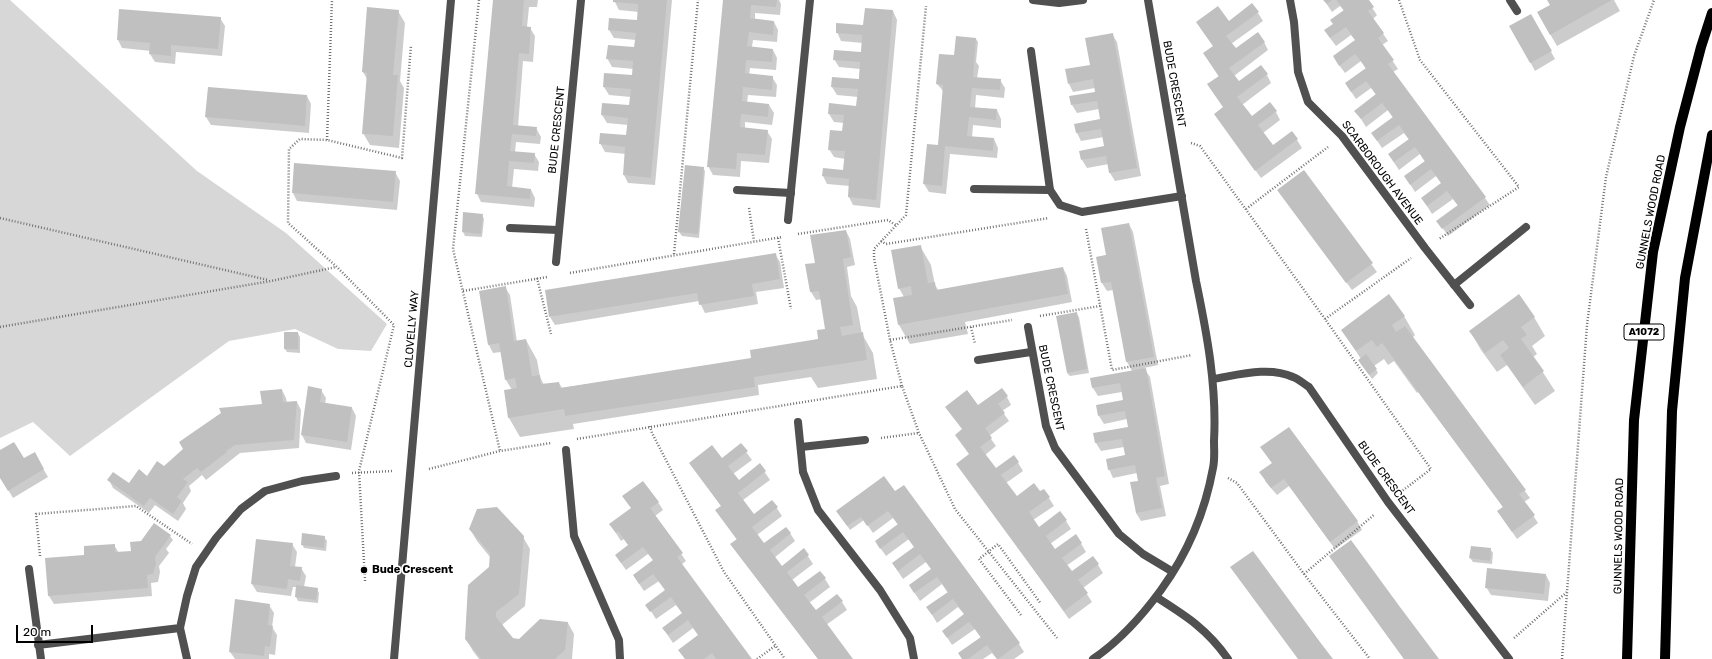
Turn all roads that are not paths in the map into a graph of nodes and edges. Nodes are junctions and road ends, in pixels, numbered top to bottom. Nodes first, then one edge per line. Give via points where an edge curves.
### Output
1 (451, 0) edge
2 (581, 0) edge
3 (810, 0) edge
4 (1033, 0) edge
5 (1083, 0) edge
6 (1148, 0) edge
7 (1290, 0) edge
8 (1510, 0) edge
9 (1517, 11) dead end
10 (1712, 13) edge
11 (1031, 51) dead end
12 (1712, 135) edge
13 (737, 190) dead end
14 (974, 190) dead end
15 (1050, 190) junction
16 (790, 193) junction
17 (1182, 196) junction
18 (788, 220) dead end
19 (1526, 227) dead end
20 (510, 228) dead end
21 (558, 230) junction
22 (556, 262) dead end
23 (1454, 285) junction
24 (1470, 305) dead end
25 (1028, 327) dead end
26 (1031, 352) junction
27 (978, 360) dead end
28 (1213, 379) junction
29 (798, 422) dead end
30 (865, 440) road end
31 (801, 447) junction
32 (566, 450) dead end
33 (336, 476) road end
34 (29, 569) road end
35 (1173, 572) junction
36 (1156, 597) junction
37 (180, 628) junction
38 (38, 645) junction
39 (41, 659) edge
40 (187, 659) edge
41 (394, 659) edge
42 (620, 659) edge
43 (914, 659) edge
44 (1094, 659) edge
45 (1228, 659) edge
46 (1510, 659) edge
47 (1628, 659) edge
48 (1665, 659) edge

1 - 41 street, CLOVELLY WAY
2 - 21 street, BUDE CRESCENT
3 - 16 street
4 - 5 street via 1059,3
6 - 17 street, BUDE CRESCENT
7 - 23 street, SCARBOROUGH AVENUE via 1298,72 1308,102 1342,136
8 - 9 street
10 - 47 main road, GUNNELS WOOD ROAD / A1072 via 1680,127 1653,252 1634,420
11 - 15 street
12 - 48 main road, A1072 via 1685,278 1672,411
13 - 16 street
14 - 15 street
15 - 17 street via 1060,204 1082,212
16 - 18 street
17 - 28 street, BUDE CRESCENT
19 - 23 street
20 - 21 street
21 - 22 street, BUDE CRESCENT
23 - 24 street, SCARBOROUGH AVENUE
25 - 26 street, BUDE CRESCENT
26 - 27 street
26 - 35 street, BUDE CRESCENT via 1046,426 1055,448 1119,534 1142,554
28 - 35 street, BUDE CRESCENT via 1213,467 1201,515
28 - 46 street, BUDE CRESCENT via 1280,372 1309,387 1388,502
29 - 31 street
30 - 31 street
31 - 43 street via 804,472 818,510 880,590 910,638
32 - 42 street via 574,536 619,640
33 - 37 street via 302,481 265,491 241,509 196,567
34 - 38 street
35 - 36 street, BUDE CRESCENT
36 - 44 street, BUDE CRESCENT via 1138,620 1111,647
36 - 45 street via 1194,621
37 - 38 street
37 - 40 street
38 - 39 street

